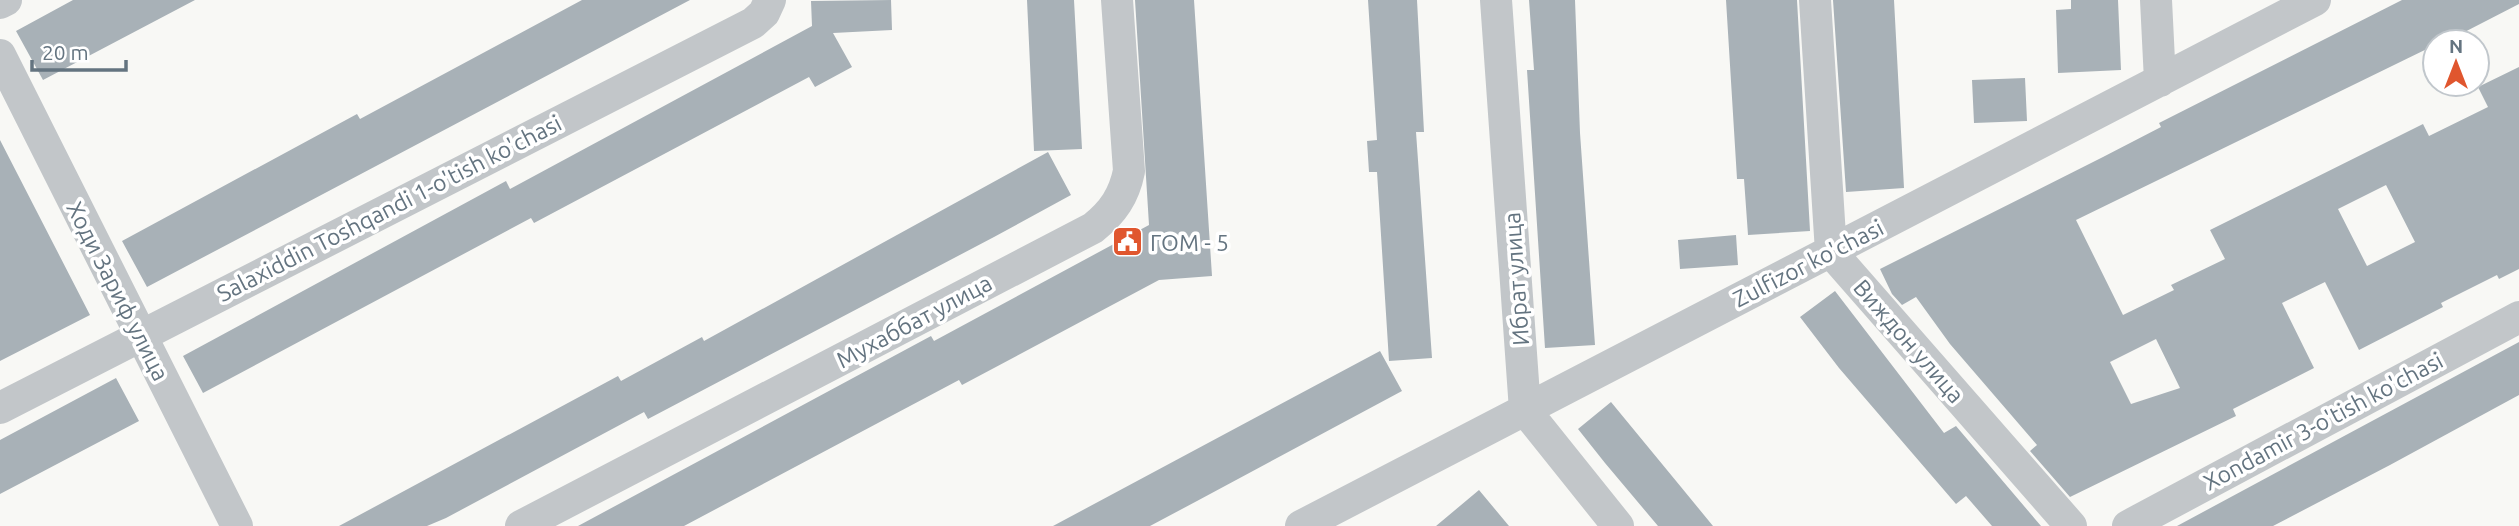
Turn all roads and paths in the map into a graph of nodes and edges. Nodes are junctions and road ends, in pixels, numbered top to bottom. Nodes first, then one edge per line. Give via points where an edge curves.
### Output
1 (6, 0) edge
2 (771, 0) edge
3 (1117, 0) edge
4 (1496, 0) edge
5 (1815, 0) edge
6 (2156, 0) edge
7 (2315, 0) edge
8 (0, 3) edge
9 (0, 55) edge
10 (2160, 81) junction
11 (1831, 252) junction
12 (2519, 317) edge
13 (141, 335) junction
14 (0, 408) edge
15 (1525, 410) junction
16 (237, 526) edge
17 (521, 526) edge
18 (1301, 526) edge
19 (1618, 526) edge
20 (2071, 526) edge
21 (2128, 526) edge

1 - 8 street
2 - 13 street, Salaxiddin Toshqandi 1-o'tish ko'chasi via 753,23
3 - 17 street, Мухаббат улица via 1129,171 1126,187 1108,216 1094,228
4 - 15 street, Ибрат улица
5 - 11 street
6 - 10 street
7 - 10 street, Zulfizor ko'chasi
9 - 13 street, Ходи Зариф улица
10 - 11 street, Zulfizor ko'chasi
11 - 15 street, Zulfizor ko'chasi
11 - 20 street, Виждон улица
12 - 21 street, Xondamir 3-o'tish ko'chasi
13 - 14 street, Salaxiddin Toshqandi 1-o'tish ko'chasi
13 - 16 street, Ходи Зариф улица
15 - 18 street, Zulfizor ko'chasi
15 - 19 street

